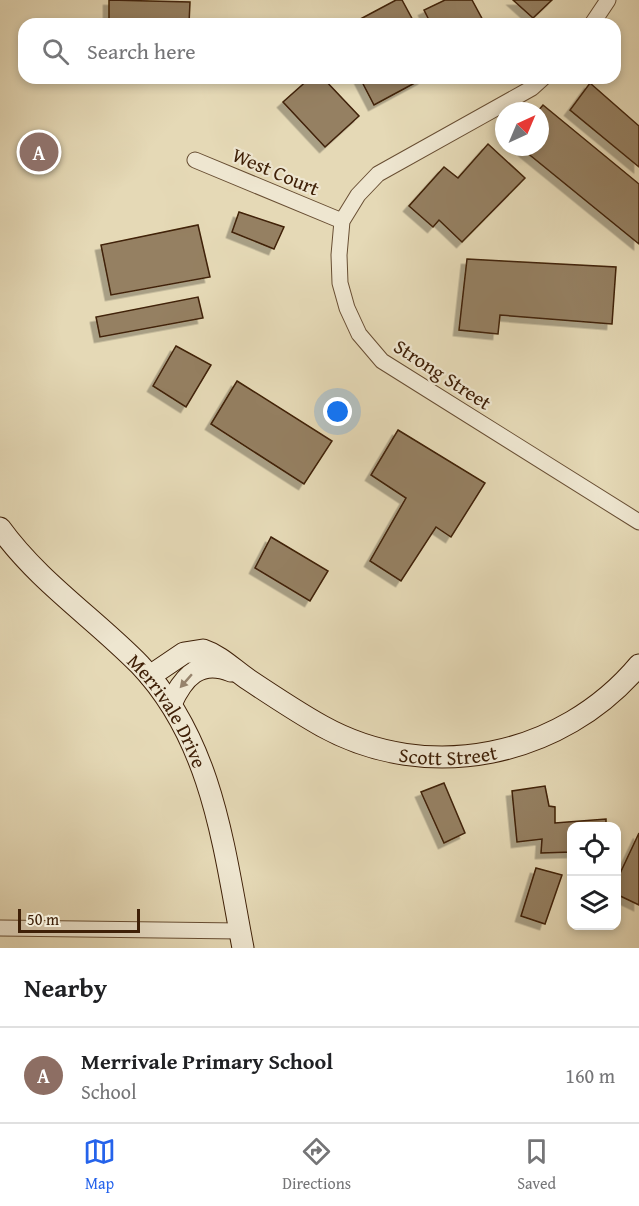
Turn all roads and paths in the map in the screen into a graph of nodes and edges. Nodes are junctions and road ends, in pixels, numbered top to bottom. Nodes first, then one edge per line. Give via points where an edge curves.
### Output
1 (608, 0) edge
2 (596, 18) edge
3 (536, 84) edge
4 (195, 160) dead end
5 (342, 221) junction
6 (639, 522) edge
7 (0, 528) edge
8 (639, 665) edge
9 (150, 676) junction
10 (248, 679) junction
11 (171, 704) junction
12 (0, 928) edge
13 (242, 940) edge

1 - 2 street
3 - 5 street, Strong Street via 378,174 358,195
4 - 5 street, West Court
5 - 6 street, Strong Street via 340,283 359,334 382,361
7 - 9 street, Merrivale Drive via 40,575
8 - 10 street, Scott Street via 608,698 560,729 515,747 464,757 412,756 359,743 319,724
9 - 10 street, Scott Street via 194,649 215,655
9 - 11 street, Merrivale Drive
10 -> 11 street, Scott Street via 223,667 204,667 188,677
11 - 13 street, Merrivale Drive via 197,751 218,817
12 - 13 street

